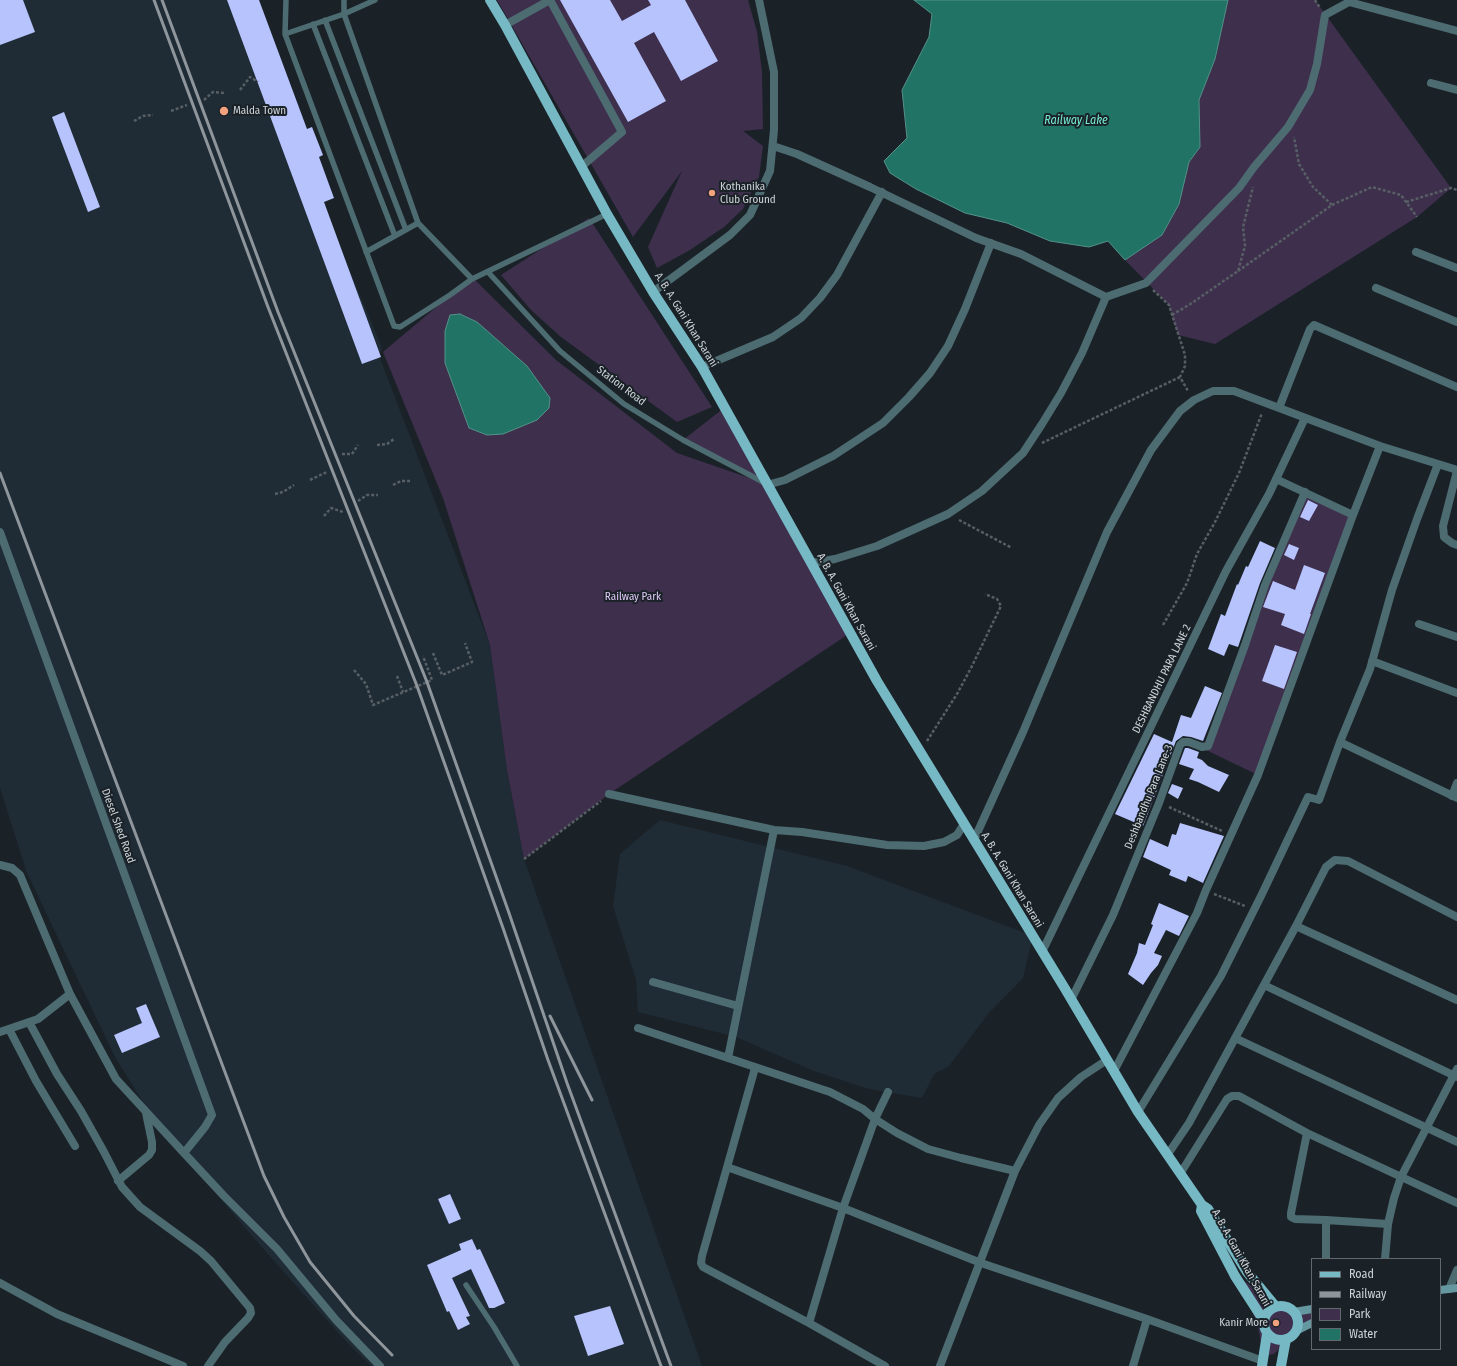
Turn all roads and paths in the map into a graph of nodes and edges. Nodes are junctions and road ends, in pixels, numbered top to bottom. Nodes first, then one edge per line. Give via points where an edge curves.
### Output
1 (286, 0) edge
2 (344, 0) edge
3 (375, 0) edge
4 (490, 0) edge
5 (759, 0) edge
6 (1349, 1) edge
7 (344, 14) junction
8 (325, 20) junction
9 (313, 24) junction
10 (505, 25) junction
11 (1457, 31) edge
12 (285, 34) junction
13 (258, 82) dead end
14 (1431, 83) dead end
15 (240, 90) dead end
16 (1457, 90) edge
17 (224, 93) dead end
18 (204, 100) dead end
19 (187, 105) dead end
20 (171, 111) dead end
21 (153, 115) dead end
22 (134, 121) dead end
23 (1288, 128) junction
24 (773, 146) junction
25 (581, 167) junction
26 (1254, 167) junction
27 (1457, 190) edge
28 (882, 192) junction
29 (1406, 202) junction
30 (1332, 205) junction
31 (607, 214) junction
32 (1417, 217) dead end
33 (418, 223) junction
34 (406, 230) junction
35 (395, 236) junction
36 (991, 243) junction
37 (366, 252) junction
38 (1416, 252) dead end
39 (1457, 268) edge
40 (1238, 271) junction
41 (488, 272) junction
42 (472, 279) junction
43 (1146, 282) junction
44 (1376, 288) dead end
45 (653, 292) junction
46 (1106, 297) junction
47 (1172, 315) junction
48 (1457, 322) edge
49 (702, 367) junction
50 (1180, 377) junction
51 (1457, 387) edge
52 (1194, 400) junction
53 (1266, 403) junction
54 (1279, 408) junction
55 (1305, 418) junction
56 (394, 439) dead end
57 (358, 445) dead end
58 (377, 445) dead end
59 (1380, 446) junction
60 (1023, 453) junction
61 (342, 454) dead end
62 (1438, 464) junction
63 (1457, 470) edge
64 (327, 472) dead end
65 (1276, 479) junction
66 (310, 480) dead end
67 (410, 481) dead end
68 (767, 484) junction
69 (294, 485) dead end
70 (393, 485) dead end
71 (1305, 492) junction
72 (276, 494) dead end
73 (378, 495) dead end
74 (358, 501) dead end
75 (343, 512) dead end
76 (948, 514) junction
77 (1353, 515) junction
78 (324, 516) dead end
79 (0, 532) edge
80 (1457, 545) edge
81 (1012, 548) dead end
82 (811, 563) junction
83 (984, 594) dead end
84 (1163, 624) dead end
85 (1419, 624) dead end
86 (1457, 637) edge
87 (464, 643) dead end
88 (433, 653) dead end
89 (423, 656) dead end
90 (1372, 661) junction
91 (354, 670) dead end
92 (397, 676) dead end
93 (403, 692) junction
94 (1457, 693) edge
95 (1340, 742) junction
96 (920, 752) junction
97 (1457, 783) edge
98 (609, 794) joint
99 (1455, 797) edge
100 (1159, 803) junction
101 (964, 824) junction
102 (774, 830) junction
103 (1231, 835) junction
104 (974, 840) junction
105 (524, 859) dead end
106 (0, 865) edge
107 (1206, 890) junction
108 (1254, 910) junction
109 (1457, 918) edge
110 (1296, 926) junction
111 (1042, 952) junction
112 (653, 982) dead end
113 (1264, 985) junction
114 (70, 994) junction
115 (1071, 1000) junction
116 (1457, 1000) edge
117 (738, 1006) junction
118 (29, 1022) junction
119 (638, 1028) dead end
120 (9, 1029) junction
121 (0, 1032) edge
122 (1235, 1038) junction
123 (728, 1058) junction
124 (1107, 1060) junction
125 (755, 1068) junction
126 (1114, 1071) junction
127 (1456, 1074) edge
128 (888, 1092) dead end
129 (146, 1112) junction
130 (1138, 1112) junction
131 (875, 1119) junction
132 (1427, 1128) junction
133 (1307, 1133) junction
134 (1457, 1142) edge
135 (75, 1146) dead end
136 (184, 1153) junction
137 (1168, 1154) junction
138 (727, 1167) junction
139 (1016, 1171) junction
140 (1180, 1174) junction
141 (1402, 1177) junction
142 (118, 1181) junction
143 (1457, 1203) edge
144 (1202, 1204) junction
145 (843, 1208) junction
146 (1326, 1220) junction
147 (1388, 1224) junction
148 (1326, 1258) edge
149 (1385, 1258) edge
150 (981, 1263) junction
151 (1457, 1270) edge
152 (466, 1285) dead end
153 (2, 1287) edge
154 (1453, 1288) edge
155 (1441, 1290) edge
156 (1276, 1307) junction
157 (1311, 1309) edge
158 (1294, 1312) junction
159 (1147, 1319) junction
160 (1264, 1322) junction
161 (809, 1323) junction
162 (1311, 1324) edge
163 (1296, 1331) junction
164 (1268, 1334) junction
165 (1286, 1340) junction
166 (1263, 1363) edge
167 (183, 1366) edge
168 (208, 1366) edge
169 (380, 1366) edge
170 (517, 1366) edge
171 (885, 1366) edge
172 (940, 1366) edge
173 (1133, 1366) edge
174 (1281, 1366) edge

1 - 12 lane
2 - 7 lane
3 - 7 lane
4 - 10 main road, A. B. A. Gani Khan Sarani
5 - 24 street via 774,72
6 - 11 street
6 - 23 street via 1325,15 1310,90
7 - 8 lane
7 - 33 lane
8 - 9 lane
8 - 34 lane
9 - 12 lane
9 - 35 lane
10 - 25 main road, A. B. A. Gani Khan Sarani
10 - 25 street via 550,0 622,132
12 - 37 lane
13 - 15 path via 250,77
14 - 16 street
17 - 18 path via 213,92
19 - 20 path
21 - 22 path via 142,116
23 - 26 street
23 - 30 path via 1292,131 1299,164 1313,186
24 - 28 street
24 - 45 street via 770,171 750,215 730,235
25 - 31 main road, A. B. A. Gani Khan Sarani
26 - 40 path via 1253,187 1243,227 1245,246
26 - 43 street via 1239,188
27 - 29 path via 1451,188
28 - 36 street
28 - 49 street via 837,275 801,318 773,337
29 - 30 path via 1401,195 1372,187
29 - 32 path
30 - 40 path
31 - 41 lane
31 - 45 main road, A. B. A. Gani Khan Sarani
33 - 34 lane
33 - 42 lane
34 - 35 lane
35 - 37 lane
36 - 46 street via 1021,254
36 - 68 street via 948,346 930,373 909,397 882,423 834,456 785,480
37 - 42 lane via 396,327 400,327
38 - 39 street
40 - 47 path
41 - 42 lane
41 - 68 lane, Station Road via 560,351 624,404 683,440
43 - 46 street
43 - 47 path via 1169,305
44 - 48 street
45 - 49 main road, A. B. A. Gani Khan Sarani
46 - 60 street via 1068,380
47 - 50 path via 1185,355 1185,366
49 - 68 main road, A. B. A. Gani Khan Sarani
50 - 52 path
50 - 60 path
51 - 54 street via 1314,325 1310,329
52 - 53 street via 1213,391 1234,391
52 - 104 street via 1180,411 1151,450 1107,532 1023,732
53 - 54 street
53 - 84 path via 1239,473 1197,554 1187,583
54 - 55 street
55 - 59 street
55 - 65 street, DESHBANDHU PARA LANE 2
56 - 58 path via 387,444
57 - 61 path via 352,454
59 - 62 street
59 - 77 street
60 - 76 street via 982,491
62 - 63 street
62 - 90 street via 1392,590
63 - 80 street via 1443,526 1444,536
64 - 66 path
65 - 71 street
65 - 111 street, DESHBANDHU PARA LANE 2 via 1226,571
67 - 70 path via 401,481
68 - 82 main road, A. B. A. Gani Khan Sarani
69 - 72 path
71 - 77 street
71 - 100 street, Deshbandhu Para Lane-3 via 1265,585 1208,746 1202,747 1189,742 1180,745
73 - 74 path via 367,495
75 - 78 path via 331,508
76 - 81 path
76 - 82 street via 877,546 835,559
77 - 103 street via 1258,775
79 - 136 street, Diesel Shed Road via 212,1115
82 - 96 main road, A. B. A. Gani Khan Sarani via 876,681
83 - 96 path via 997,598 1000,606 957,694
85 - 86 street
87 - 88 path via 472,662 442,675
89 - 93 path via 432,680
90 - 94 street
90 - 95 street
91 - 93 path via 366,684 373,704
92 - 93 path
95 - 99 street
95 - 108 street via 1319,800 1308,797
96 - 101 main road, A. B. A. Gani Khan Sarani
97 - 99 street
98 - 102 street
98 - 105 path
100 - 103 path
100 - 115 street, Deshbandhu Para Lane-3 via 1113,914
101 - 102 street via 957,835 944,842 924,846 887,845
101 - 104 main road, A. B. A. Gani Khan Sarani
102 - 117 street
103 - 107 street
104 - 111 main road, A. B. A. Gani Khan Sarani
106 - 114 street via 12,868 20,875
107 - 108 path
107 - 126 street via 1197,913
108 - 130 street via 1221,976
109 - 110 street via 1348,861 1335,860 1326,867
110 - 113 street
110 - 116 street
111 - 115 main road, A. B. A. Gani Khan Sarani
112 - 117 street
113 - 122 street
113 - 127 street
114 - 118 street via 38,1019
114 - 129 street via 116,1079
115 - 124 main road, A. B. A. Gani Khan Sarani
117 - 123 street
118 - 120 street
118 - 142 street
119 - 123 street
120 - 121 street
120 - 135 street via 36,1081
122 - 132 street
122 - 137 street via 1189,1123
123 - 125 street
124 - 126 main road, A. B. A. Gani Khan Sarani
124 - 139 street via 1081,1077 1058,1098 1039,1125
125 - 131 street via 830,1092 863,1108
125 - 138 street
126 - 130 main road, A. B. A. Gani Khan Sarani
127 - 132 street
128 - 131 street
129 - 136 street
129 - 142 street via 152,1150
130 - 137 main road, A. B. A. Gani Khan Sarani
131 - 139 street via 928,1149
131 - 145 street
132 - 134 street
132 - 141 street
133 - 140 street via 1239,1096 1232,1096 1227,1099
133 - 141 street
133 - 146 street via 1291,1217
136 - 169 street via 277,1248 336,1320
137 - 140 main road, A. B. A. Gani Khan Sarani
138 - 145 street
138 - 161 street via 702,1256 703,1267
139 - 150 street
140 - 144 main road, A. B. A. Gani Khan Sarani
141 - 143 street
141 - 147 street
142 - 168 street via 140,1208 211,1261 250,1308 248,1318 225,1342
144 - 156 main road, A. B. A. Gani Khan Sarani via 1208,1209 1246,1272
144 - 160 main road, A. B. A. Gani Khan Sarani via 1201,1211 1235,1276
145 - 150 street
145 - 161 street
146 - 147 street
146 - 148 street
147 - 149 street
150 - 159 street
150 - 172 street
151 - 154 street
152 - 170 lane
153 - 167 street via 57,1314
154 - 155 main road
156 - 158 main road via 1282,1306
156 - 160 main road via 1265,1315
157 - 158 main road
158 - 163 main road via 1298,1325
159 - 166 street
159 - 173 street
160 - 164 main road
161 - 171 street
162 - 163 main road
163 - 165 main road
164 - 165 main road via 1279,1340
164 - 166 main road
165 - 174 main road

